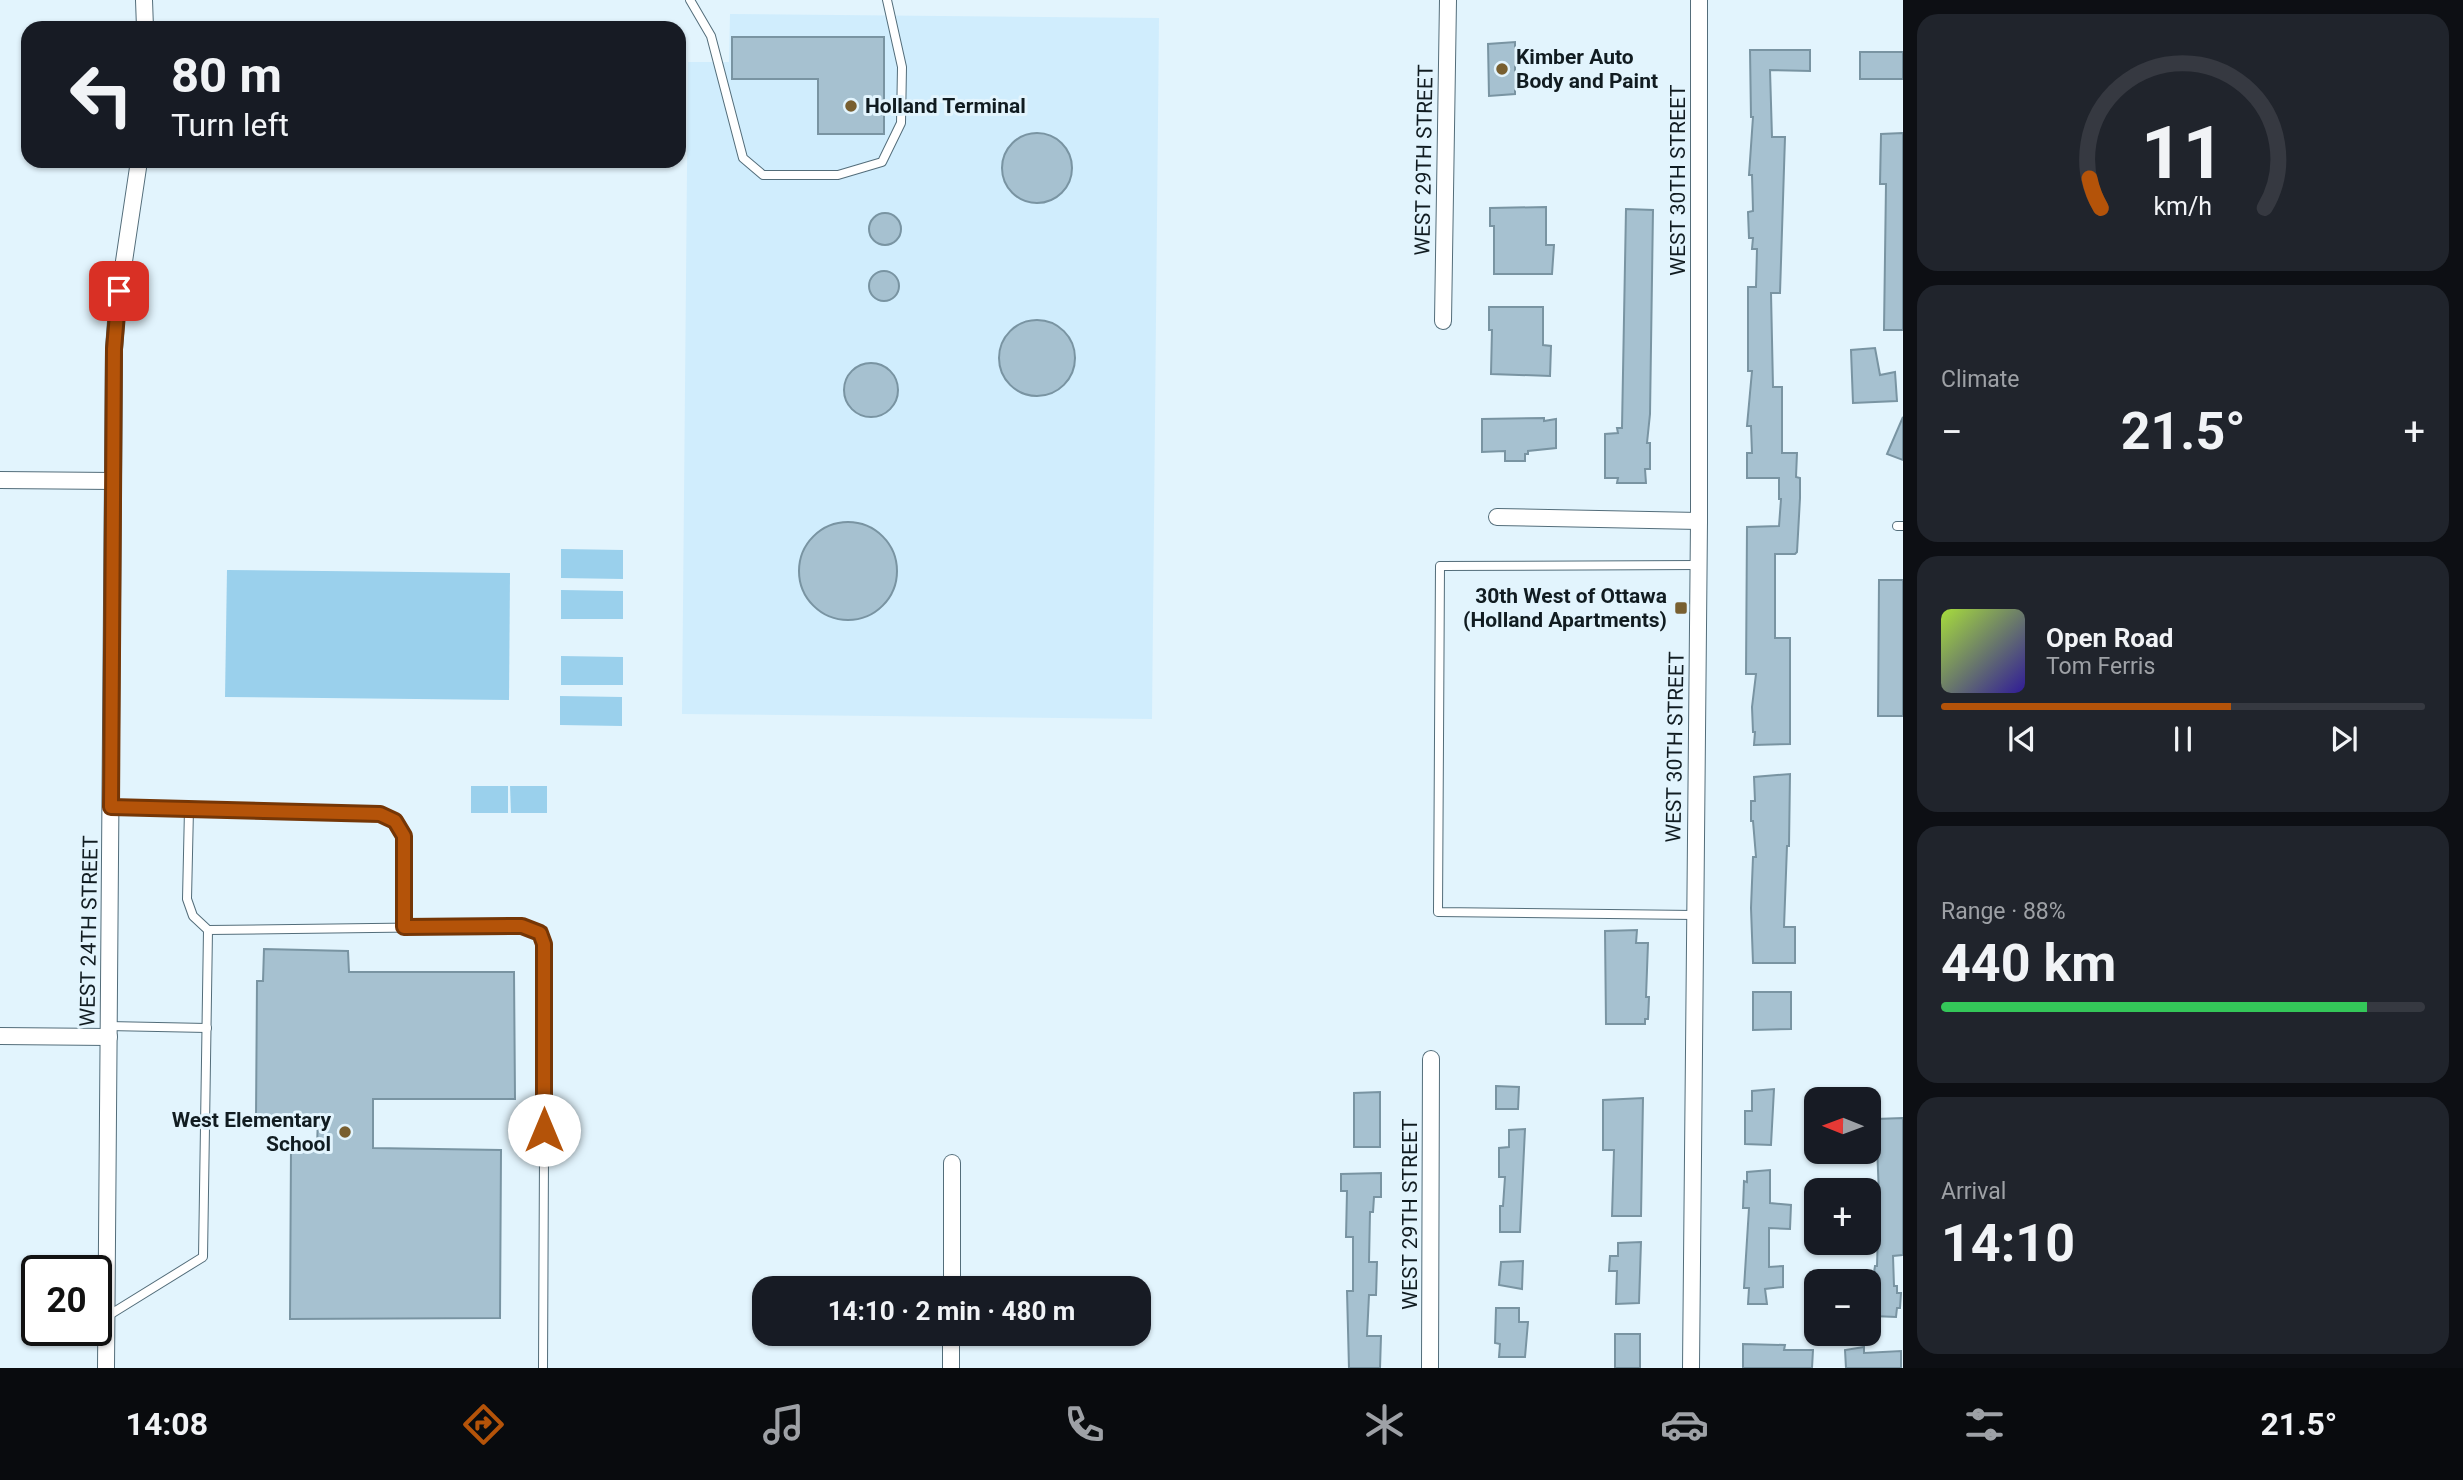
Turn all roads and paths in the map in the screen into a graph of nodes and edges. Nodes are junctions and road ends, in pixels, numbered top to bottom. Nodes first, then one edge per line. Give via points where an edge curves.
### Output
1 (144, 0) edge
2 (690, 0) edge
3 (887, 0) edge
4 (1448, 0) edge
5 (1699, 0) edge
6 (145, 21) edge
7 (138, 168) edge
8 (1443, 321) dead end
9 (0, 480) edge
10 (113, 481) junction
11 (1497, 517) dead end
12 (1699, 522) junction
13 (1698, 565) junction
14 (111, 807) junction
15 (189, 809) junction
16 (1694, 915) junction
17 (404, 927) junction
18 (208, 930) junction
19 (207, 1028) junction
20 (108, 1031) junction
21 (0, 1036) edge
22 (1431, 1059) dead end
23 (952, 1163) dead end
24 (106, 1255) edge
25 (952, 1276) edge
26 (112, 1313) edge
27 (106, 1346) edge
28 (951, 1346) edge
29 (106, 1368) edge
30 (543, 1368) edge
31 (951, 1368) edge
32 (1430, 1368) edge
33 (1690, 1368) edge

1 - 6 street
2 - 3 lane via 711,36 743,158 763,175 825,176 882,163 901,123 902,67
4 - 8 street, WEST 29TH STREET
5 - 12 street, WEST 30TH STREET
7 - 10 street, WEST 24TH STREET via 117,308
9 - 10 street
10 - 14 street, WEST 24TH STREET
11 - 12 street
12 - 13 street, WEST 30TH STREET
13 - 16 street, WEST 30TH STREET
13 - 16 lane via 1440,566 1438,912
14 - 15 lane
14 - 20 street, WEST 24TH STREET
15 - 17 lane via 380,814 395,821 404,836
15 - 18 lane via 187,899 193,916
16 - 33 street, WEST 30TH STREET
17 - 18 lane
17 - 30 lane via 522,926 540,933 544,944
18 - 19 lane
19 - 20 lane
19 - 26 lane via 203,1257
20 - 21 street
20 - 24 street, WEST 24TH STREET
22 - 32 street, WEST 29TH STREET
23 - 25 street
27 - 29 street, WEST 24TH STREET
28 - 31 street

